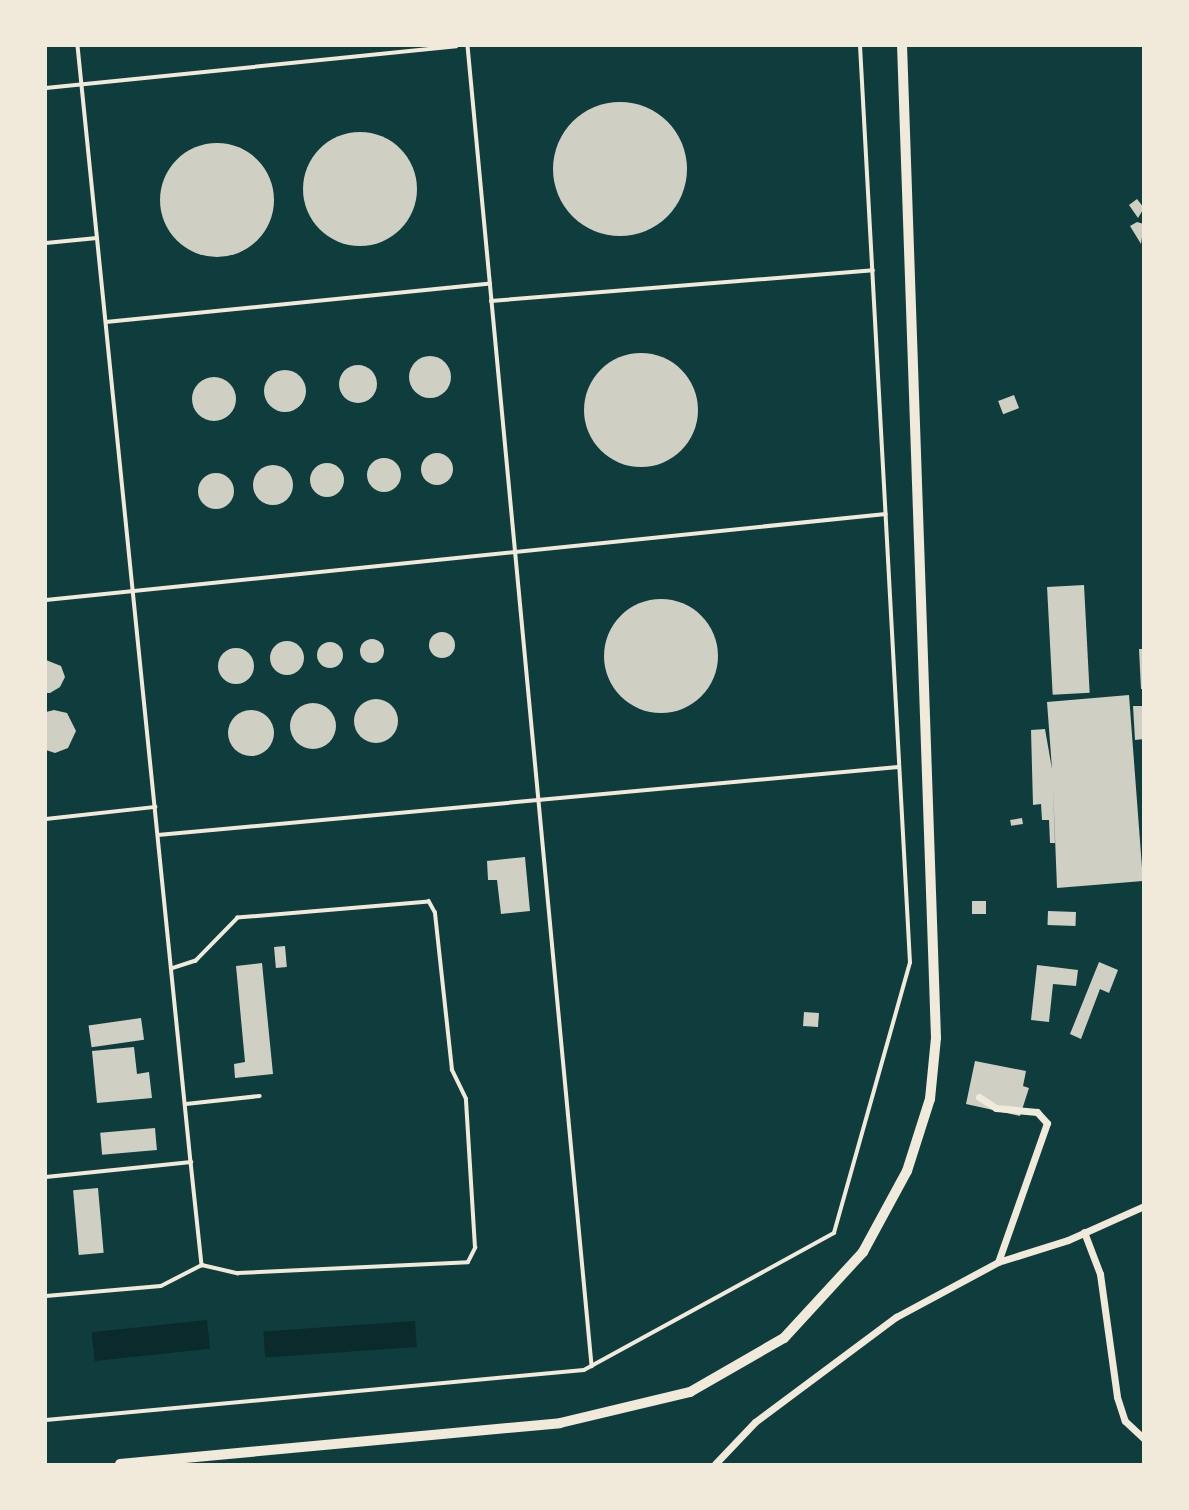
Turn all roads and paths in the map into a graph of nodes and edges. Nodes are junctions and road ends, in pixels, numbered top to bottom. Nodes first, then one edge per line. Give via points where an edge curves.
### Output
1 (78, 46) edge
2 (456, 46) edge
3 (468, 46) edge
4 (860, 46) edge
5 (902, 46) edge
6 (82, 84) junction
7 (46, 88) edge
8 (97, 238) junction
9 (46, 243) edge
10 (873, 270) junction
11 (490, 284) junction
12 (491, 301) junction
13 (106, 323) junction
14 (886, 514) junction
15 (514, 552) junction
16 (133, 591) junction
17 (46, 600) edge
18 (899, 767) junction
19 (536, 800) junction
20 (155, 807) junction
21 (46, 819) edge
22 (158, 835) junction
23 (172, 969) junction
24 (260, 1096) dead end
25 (979, 1097) dead end
26 (186, 1104) junction
27 (191, 1161) junction
28 (46, 1177) edge
29 (1143, 1206) edge
30 (1084, 1232) junction
31 (998, 1262) junction
32 (202, 1265) junction
33 (46, 1296) edge
34 (592, 1366) junction
35 (46, 1420) edge
36 (1143, 1438) edge
37 (120, 1465) edge
38 (715, 1465) edge

1 - 6 lane
2 - 6 lane
3 - 11 lane
4 - 10 lane
5 - 37 street via 936,1038 930,1099 907,1171 863,1252 784,1338 690,1392 560,1423
6 - 7 lane
6 - 8 lane
8 - 9 lane
8 - 13 lane
10 - 12 lane
10 - 14 lane
11 - 12 lane
11 - 13 lane
12 - 15 lane
13 - 16 lane
14 - 15 lane
14 - 18 lane
15 - 16 lane
15 - 19 lane
16 - 17 lane
16 - 20 lane
18 - 19 lane
18 - 34 lane via 910,963 834,1233
19 - 22 lane
19 - 34 lane
20 - 21 lane
20 - 22 lane
22 - 23 lane
23 - 26 lane
23 - 32 lane via 196,961 238,918 429,902 435,913 452,1070 466,1099 475,1248 468,1262 238,1273
24 - 26 lane
25 - 31 street via 996,1108 1037,1112 1047,1123
26 - 27 lane
27 - 28 lane
27 - 32 lane
29 - 30 street
30 - 31 street
30 - 36 street via 1100,1274 1117,1396 1125,1421
31 - 38 street via 896,1317 816,1372 755,1422
32 - 33 lane via 161,1286
34 - 35 lane

